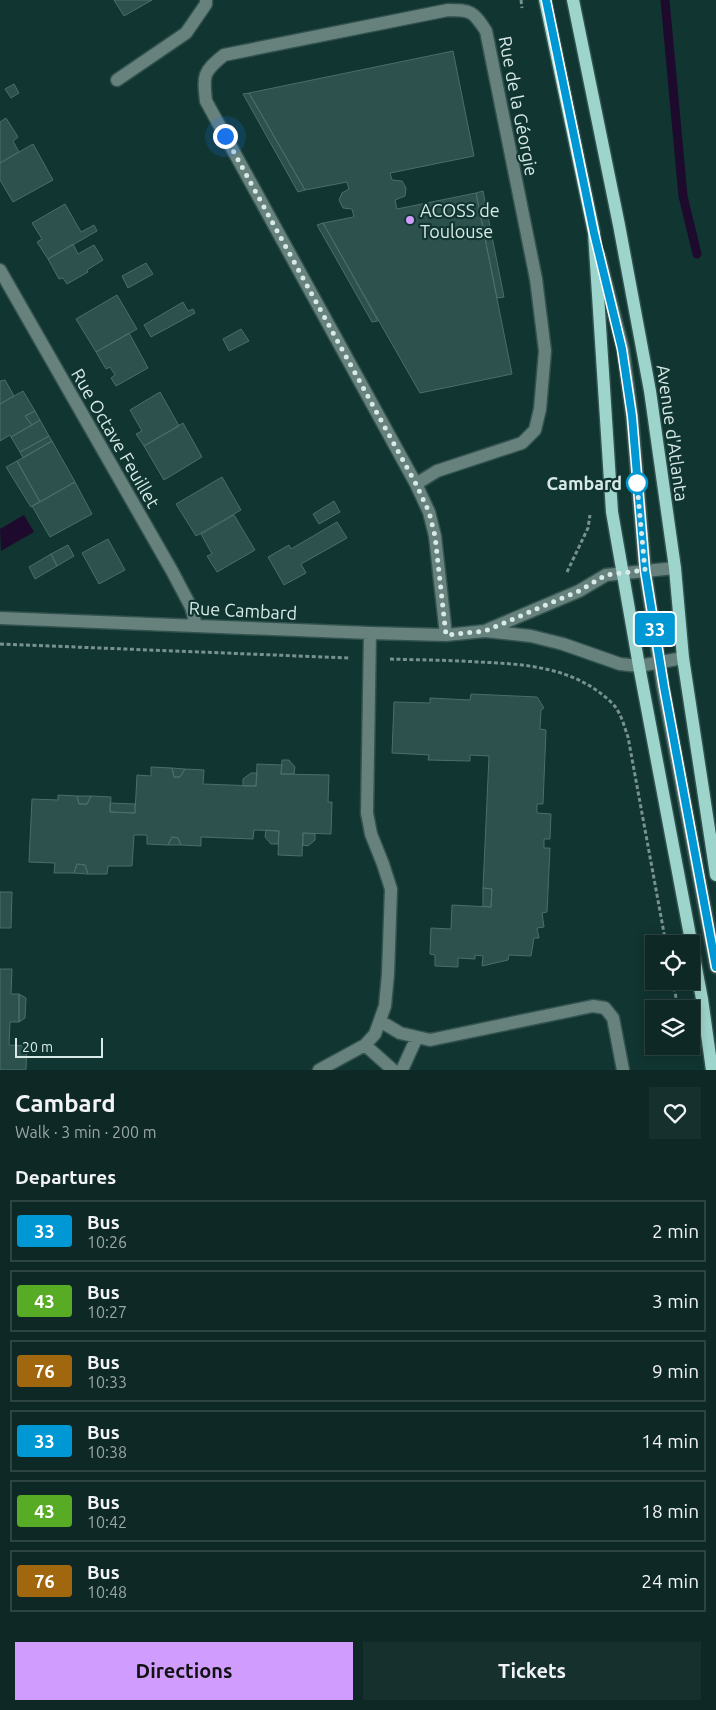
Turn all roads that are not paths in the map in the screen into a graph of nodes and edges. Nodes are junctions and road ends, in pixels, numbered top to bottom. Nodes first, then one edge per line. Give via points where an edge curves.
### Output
1 (206, 0) edge
2 (546, 0) edge
3 (573, 0) edge
4 (117, 80) dead end
5 (594, 233) junction
6 (0, 270) edge
7 (416, 484) junction
8 (675, 568) junction
9 (645, 570) junction
10 (623, 573) junction
11 (0, 618) edge
12 (196, 625) junction
13 (485, 631) junction
14 (370, 633) junction
15 (446, 635) junction
16 (683, 658) junction
17 (660, 663) junction
18 (639, 666) junction
19 (716, 875) edge
20 (716, 967) edge
21 (380, 1021) junction
22 (416, 1037) junction
23 (365, 1045) junction
24 (319, 1070) edge
25 (393, 1070) edge
26 (402, 1070) edge
27 (623, 1070) edge
28 (712, 1070) edge

1 - 4 street via 186,33
2 - 5 main road
3 - 8 main road, Avenue d'Atlanta via 640,334
5 - 9 street via 622,349 632,416
5 - 10 main road via 612,512
6 - 12 street, Rue Octave Feuillet via 172,571 191,607
7 - 7 street, Rue de la Géorgie via 206,101 204,80 209,67 224,55 448,10 465,10 476,16 486,31 536,279 545,351 540,409 535,430 522,443 437,471
7 - 15 street, Rue de la Géorgie via 429,512 435,536
8 - 9 street, Rue Cambard
8 - 16 main road, Avenue d'Atlanta
9 - 10 street, Rue Cambard
9 - 17 street
10 - 13 street, Rue Cambard via 606,575 579,591
10 - 18 main road
11 - 12 street, Rue Cambard
12 - 14 street, Rue Cambard
13 - 15 street, Rue Cambard
13 - 18 street, Rue Cambard via 531,636 620,664
14 - 15 street, Rue Cambard
14 - 21 street via 367,813 370,834 391,889 388,974
16 - 17 street, Rue Cambard
16 - 19 main road, Avenue d'Atlanta
17 - 18 street, Rue Cambard
17 - 20 street
18 - 28 main road via 702,999
21 - 22 street via 400,1033
21 - 23 street via 375,1034
22 - 26 street
22 - 27 street via 430,1040 593,1006 605,1008 613,1018
23 - 24 street
23 - 25 street

